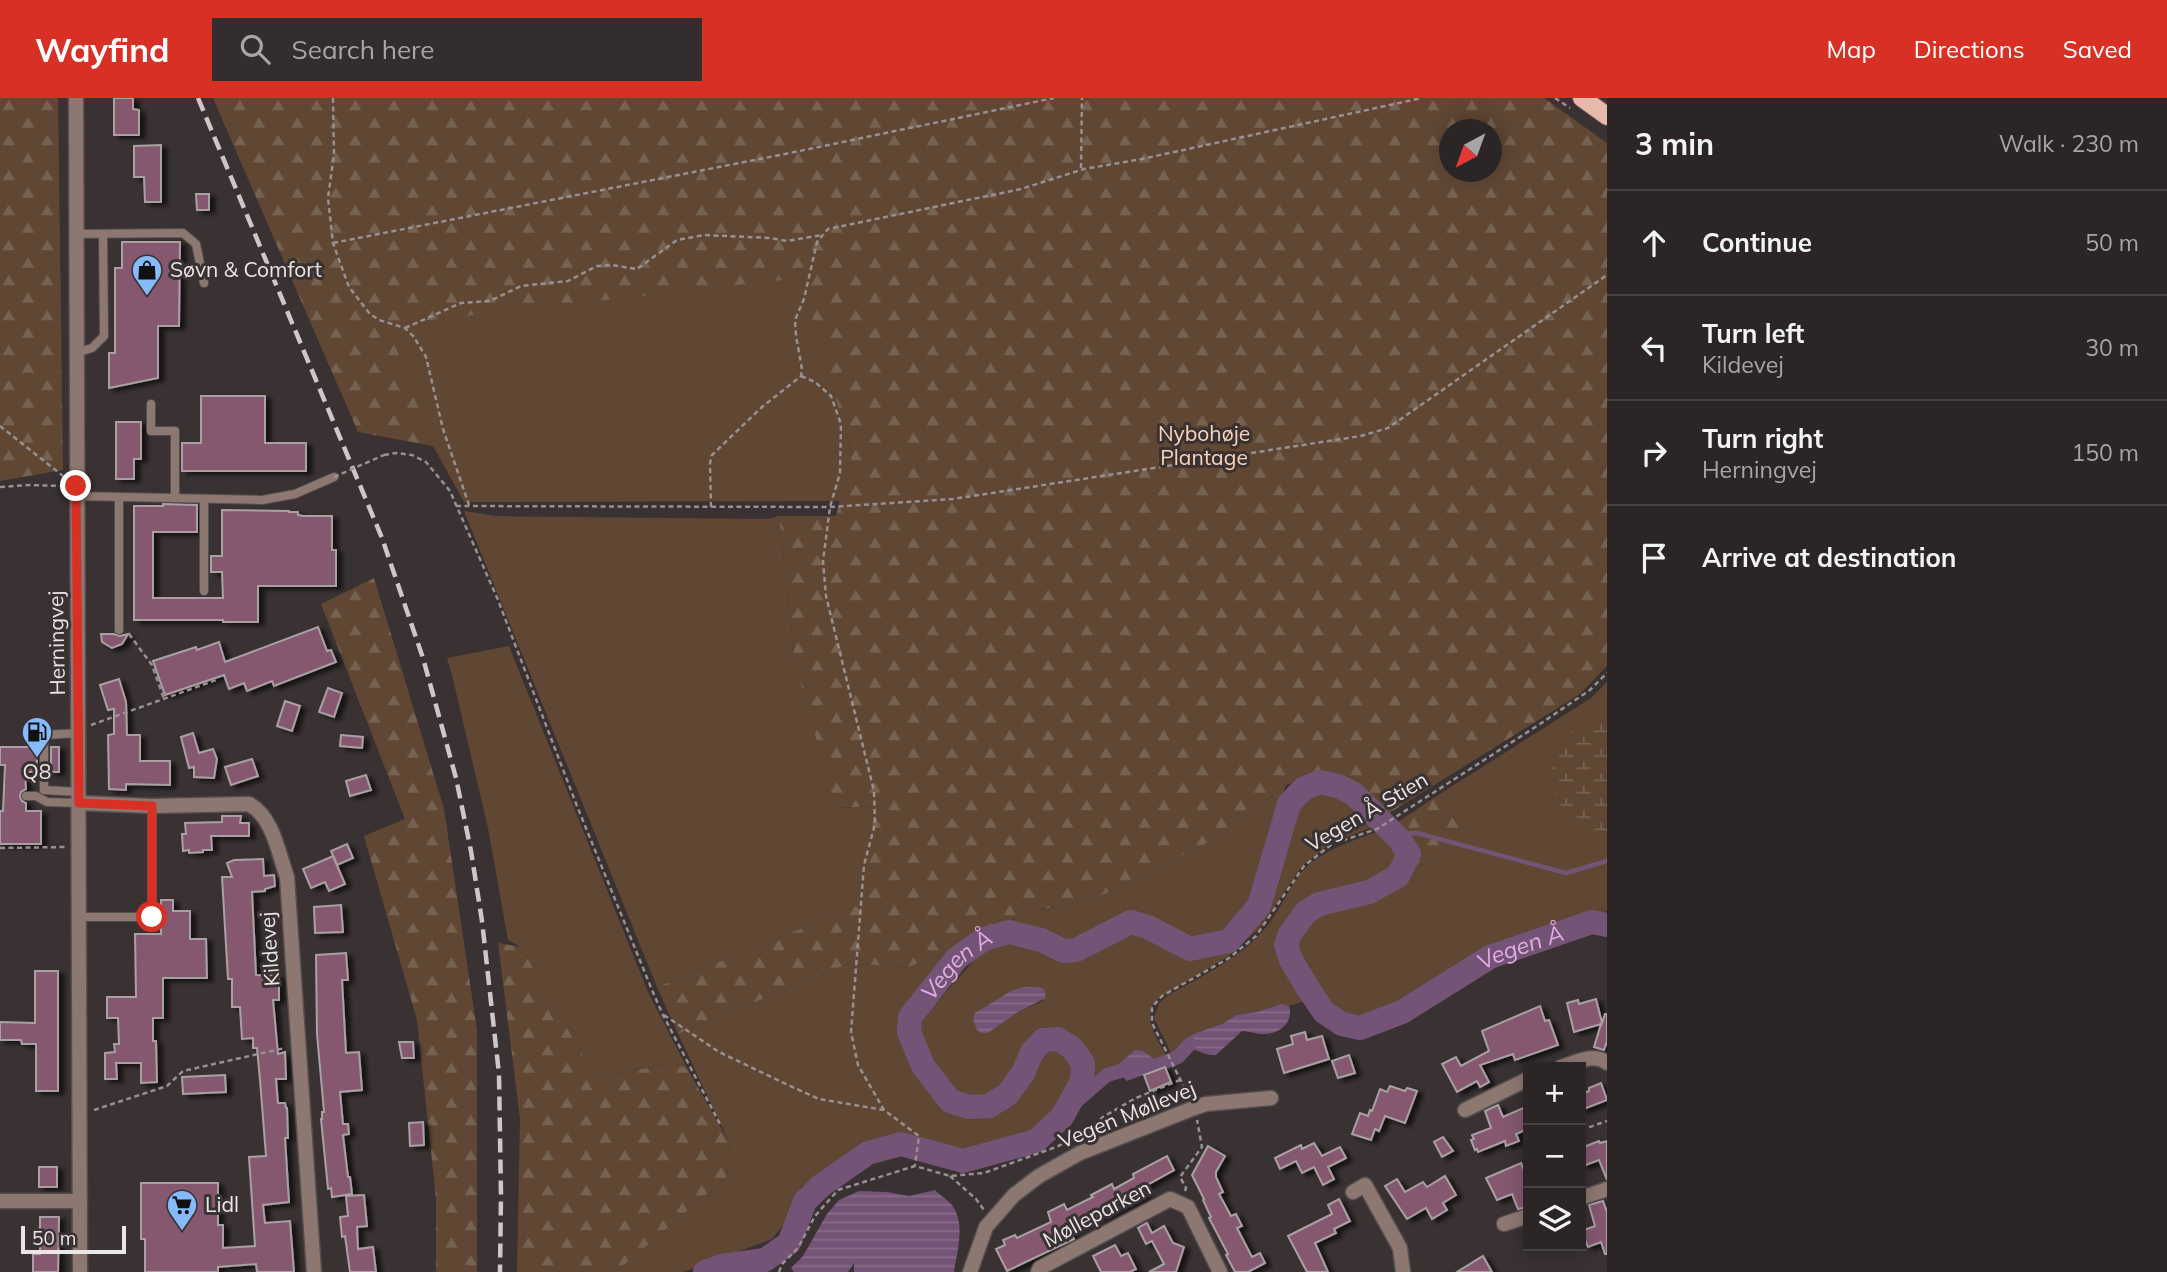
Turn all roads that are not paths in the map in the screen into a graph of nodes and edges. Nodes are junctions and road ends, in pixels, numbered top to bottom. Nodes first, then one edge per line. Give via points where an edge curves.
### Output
1 (76, 98) edge
2 (1582, 98) edge
3 (1607, 116) edge
4 (76, 234) junction
5 (103, 234) junction
6 (204, 283) dead end
7 (76, 353) junction
8 (151, 404) dead end
9 (334, 477) road end
10 (76, 491) junction
11 (119, 497) junction
12 (175, 498) junction
13 (204, 499) junction
14 (204, 591) dead end
15 (119, 630) dead end
16 (78, 731) junction
17 (26, 796) dead end
18 (79, 797) junction
19 (152, 806) junction
20 (79, 918) junction
21 (1578, 1062) edge
22 (1607, 1063) edge
23 (1523, 1081) edge
24 (1271, 1098) dead end
25 (1465, 1110) dead end
26 (1607, 1189) edge
27 (1353, 1192) dead end
28 (1586, 1196) edge
29 (0, 1201) edge
30 (80, 1201) junction
31 (1523, 1218) edge
32 (1504, 1224) dead end
33 (80, 1272) edge
34 (314, 1272) edge
35 (971, 1272) edge
36 (1038, 1272) edge
37 (1220, 1272) edge
38 (1403, 1272) edge

1 - 4 street, Herningvej
2 - 3 main road
4 - 5 lane
4 - 7 street, Herningvej
5 - 6 lane via 183,233 196,244
5 - 7 lane via 104,336 92,348
7 - 10 street, Herningvej
8 - 12 lane via 151,431 175,431
9 - 13 lane via 295,494 262,500
10 - 11 lane
10 - 16 street, Herningvej
11 - 12 lane
11 - 15 lane
12 - 13 lane
13 - 14 lane
16 - 18 street, Herningvej
16 - 18 lane via 44,736 44,790
17 - 18 lane via 47,802
18 - 19 street, Kildevej
18 - 20 street, Herningvej
19 - 20 lane via 152,917
19 - 34 street, Kildevej via 249,804 257,808 266,817 287,877
20 - 30 street, Herningvej
21 - 22 street via 1591,1058
23 - 25 street
24 - 35 street, Vegen Møllevej via 1194,1108 1080,1153 1039,1176 1014,1195 986,1227
26 - 28 street
27 - 38 street via 1365,1185 1400,1248
29 - 30 street
30 - 33 street, Herningvej
31 - 32 street
36 - 37 street, Mølleparken via 1170,1199 1188,1207

